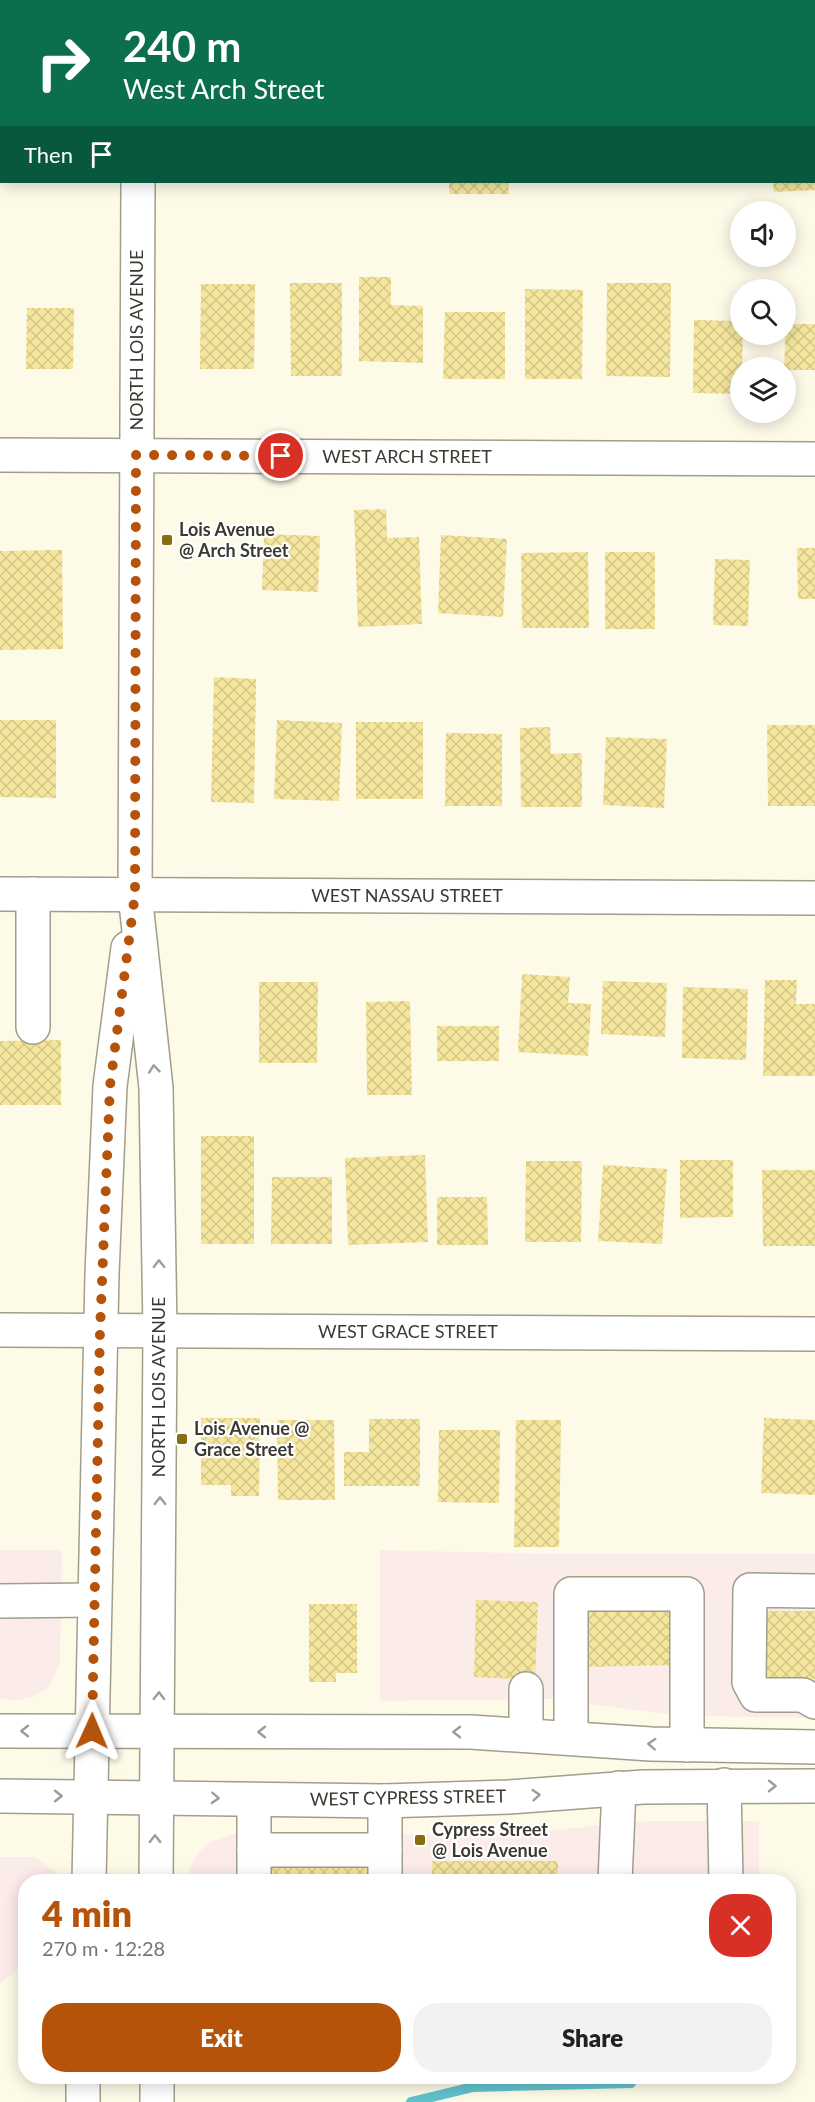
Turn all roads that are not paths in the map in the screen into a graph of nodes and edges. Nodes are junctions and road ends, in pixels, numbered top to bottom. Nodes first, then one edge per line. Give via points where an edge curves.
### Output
1 (138, 183) edge
2 (0, 455) edge
3 (136, 455) junction
4 (815, 459) edge
5 (0, 894) edge
6 (33, 894) junction
7 (135, 894) junction
8 (815, 898) edge
9 (33, 1027) dead end
10 (0, 1330) edge
11 (100, 1331) junction
12 (160, 1331) junction
13 (815, 1334) edge
14 (815, 1591) edge
15 (94, 1600) junction
16 (0, 1601) edge
17 (526, 1689) dead end
18 (762, 1695) junction
19 (815, 1702) edge
20 (0, 1731) edge
21 (92, 1731) junction
22 (158, 1731) junction
23 (526, 1735) junction
24 (571, 1738) junction
25 (687, 1745) junction
26 (762, 1747) junction
27 (815, 1747) edge
28 (724, 1785) junction
29 (815, 1786) edge
30 (619, 1788) junction
31 (0, 1796) edge
32 (91, 1796) junction
33 (156, 1796) junction
34 (254, 1800) junction
35 (385, 1801) junction
36 (254, 1865) edge
37 (385, 1865) edge
38 (90, 1874) edge
39 (156, 1874) edge
40 (615, 1874) edge
41 (726, 1874) edge
42 (83, 2084) edge
43 (157, 2084) edge
44 (83, 2102) edge
45 (157, 2102) edge

1 - 3 street, NORTH LOIS AVENUE
2 - 3 street, WEST ARCH STREET
3 - 4 street, WEST ARCH STREET
3 - 7 street, NORTH LOIS AVENUE
5 - 6 street, WEST NASSAU STREET
6 - 7 street, WEST NASSAU STREET
6 - 9 street
7 - 8 street, WEST NASSAU STREET
7 - 11 street, NORTH LOIS AVENUE via 110,1086
12 -> 7 street, NORTH LOIS AVENUE via 156,1088
10 - 11 street, WEST GRACE STREET
11 - 12 street, WEST GRACE STREET
11 - 15 street, NORTH LOIS AVENUE
12 - 13 street, WEST GRACE STREET
22 -> 12 street, NORTH LOIS AVENUE
14 - 18 street via 750,1590 749,1682 756,1695
15 - 16 street
15 - 21 street, NORTH LOIS AVENUE
17 - 23 street
18 - 19 street via 803,1695
18 - 26 street
21 -> 20 street
21 - 22 street
21 - 32 street, NORTH LOIS AVENUE
23 -> 22 street
22 - 33 street, NORTH LOIS AVENUE
23 - 24 street
25 -> 24 street
24 - 25 street via 571,1594 687,1594
25 - 26 street
26 - 27 street
28 -> 29 street, WEST CYPRESS STREET
28 - 30 street, WEST CYPRESS STREET
28 - 41 street
35 -> 30 street, WEST CYPRESS STREET
30 - 40 street
31 -> 32 street, WEST CYPRESS STREET
32 - 33 street, WEST CYPRESS STREET
32 - 38 street, NORTH LOIS AVENUE
33 -> 34 street, WEST CYPRESS STREET
39 -> 33 street, NORTH LOIS AVENUE
34 - 35 street, WEST CYPRESS STREET
34 - 36 street
35 - 37 street
36 - 37 street
42 - 44 street
43 - 45 street

